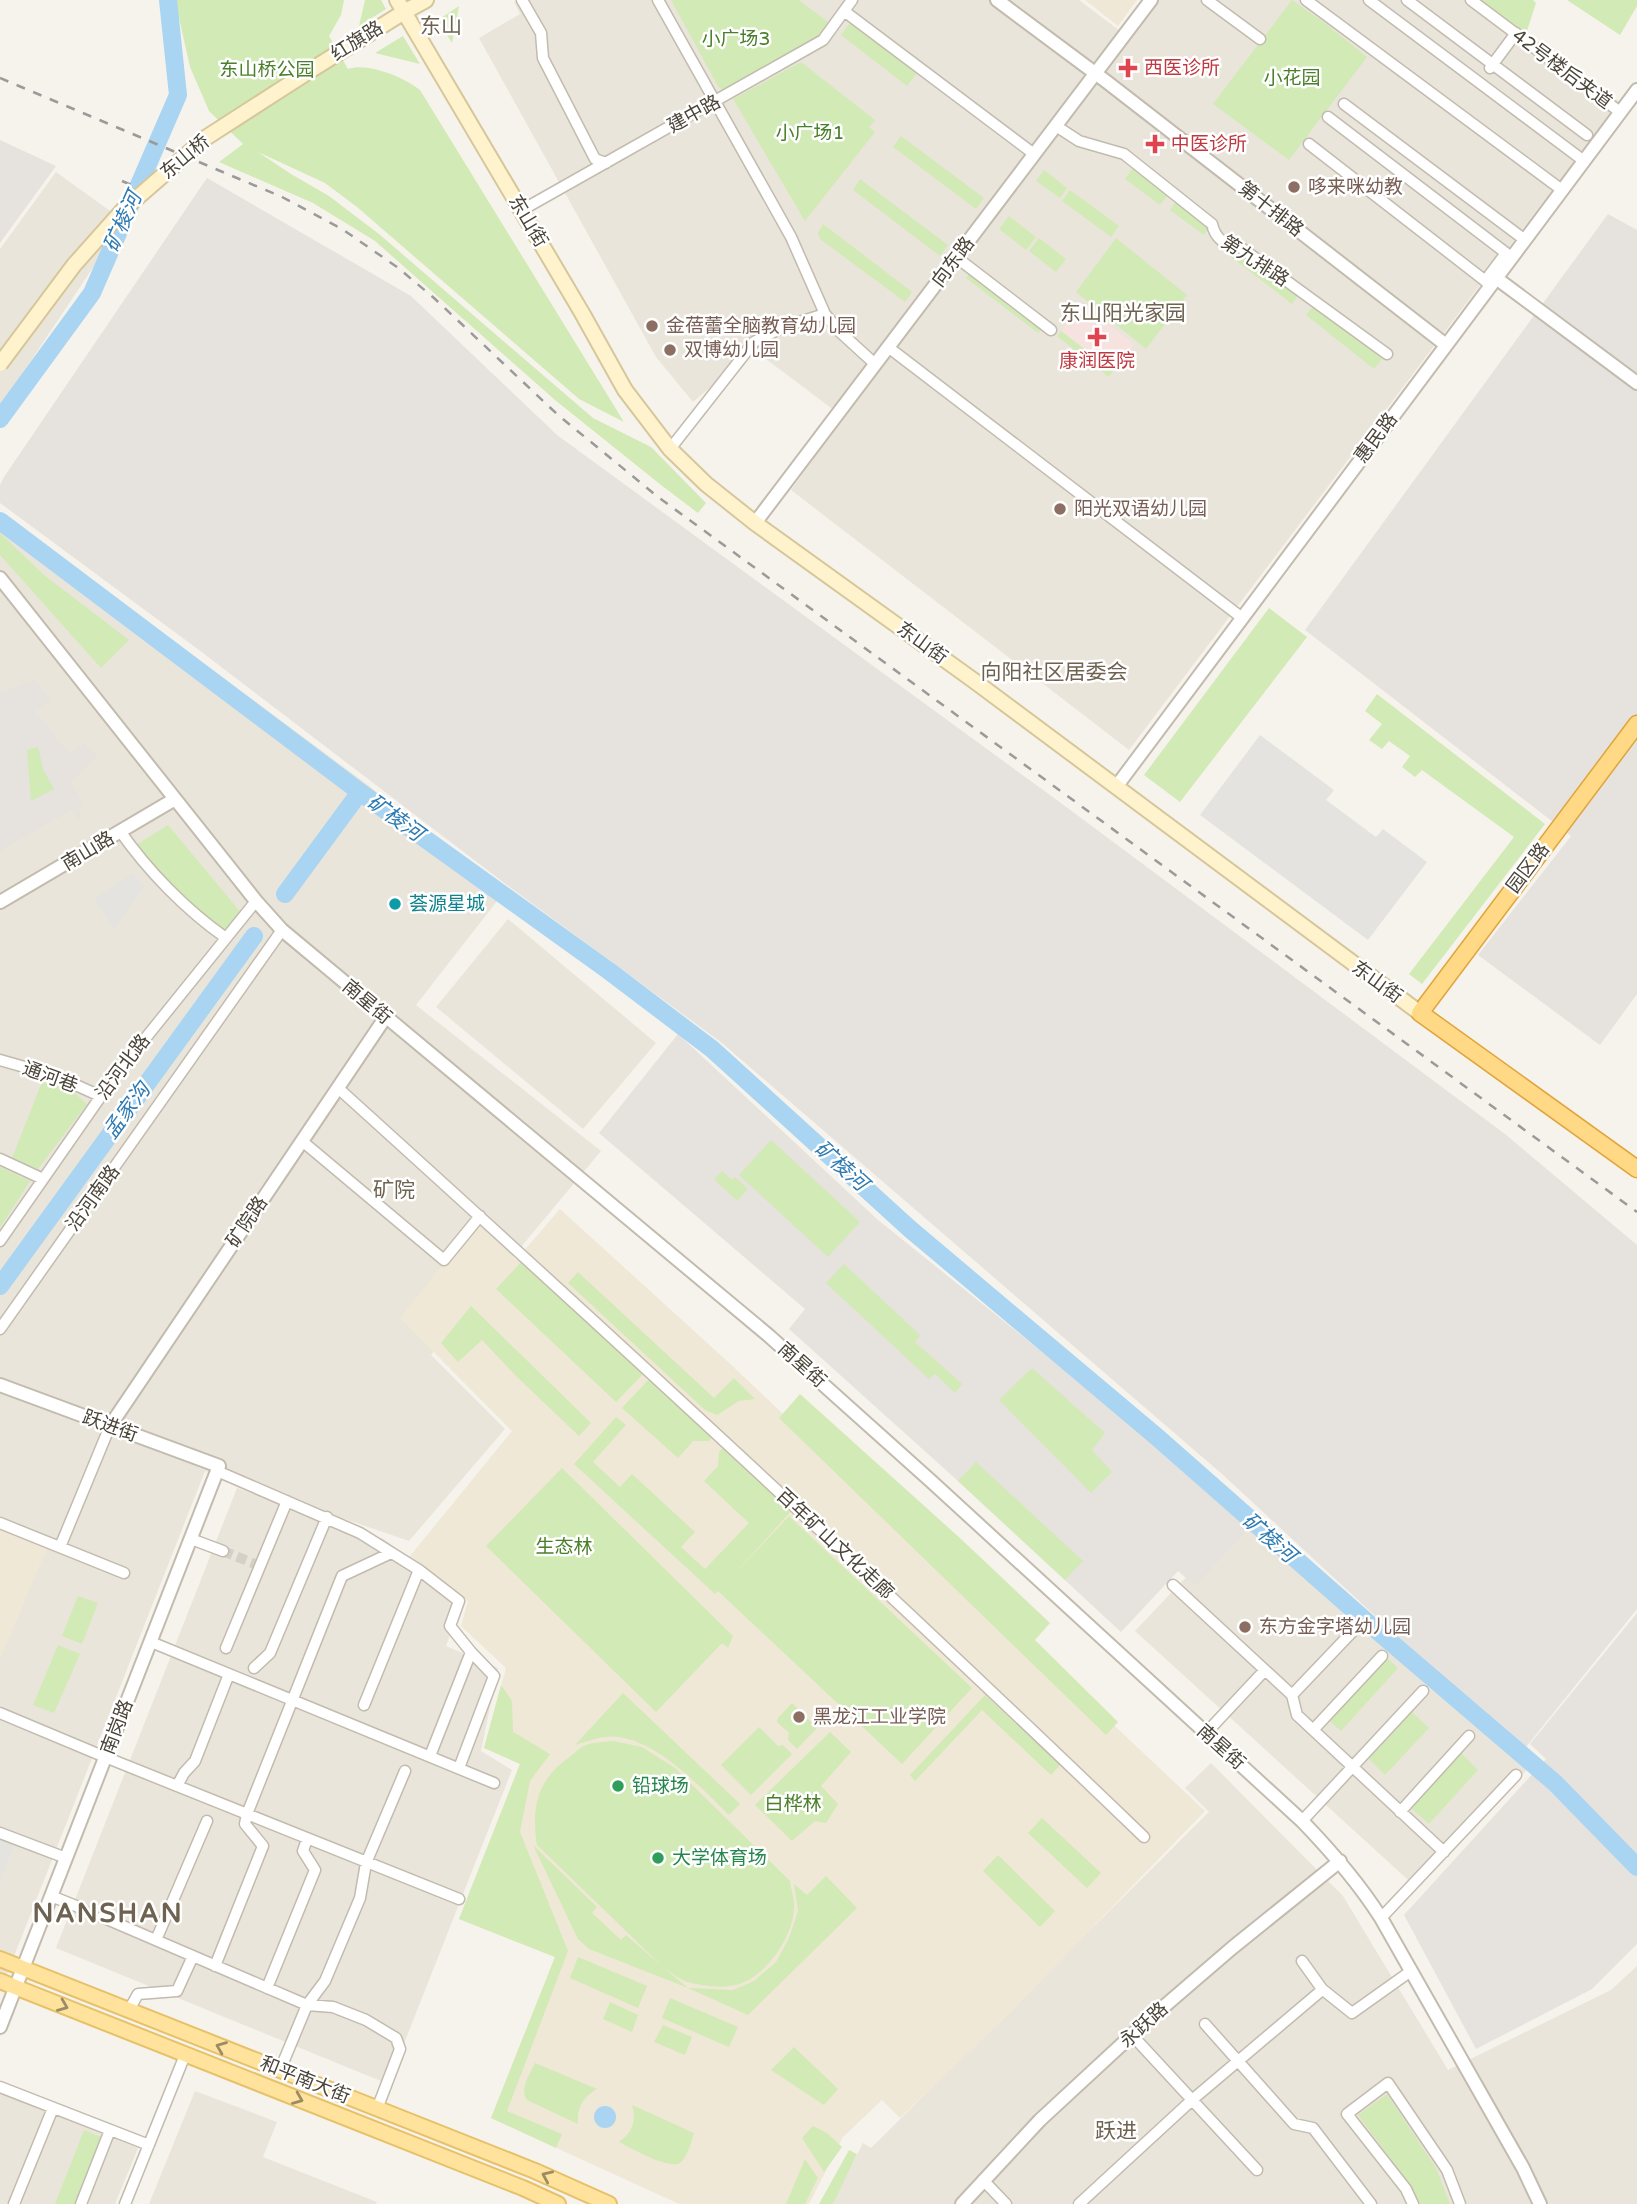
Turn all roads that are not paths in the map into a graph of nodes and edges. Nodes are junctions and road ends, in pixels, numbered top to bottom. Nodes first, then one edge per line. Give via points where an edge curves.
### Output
1 (426, 0) edge
2 (522, 0) edge
3 (658, 0) edge
4 (852, 0) edge
5 (997, 0) edge
6 (1151, 0) edge
7 (1207, 0) edge
8 (1306, 0) edge
9 (1369, 0) edge
10 (1407, 0) edge
11 (1471, 0) edge
12 (400, 6) edge
13 (844, 11) junction
14 (1516, 33) junction
15 (1260, 39) dead end
16 (1491, 66) junction
17 (311, 70) joint
18 (1096, 73) junction
19 (1637, 90) edge
20 (715, 102) junction
21 (1344, 104) dead end
22 (1620, 112) junction
23 (1328, 117) dead end
24 (1056, 126) junction
25 (1587, 135) dead end
26 (1309, 144) dead end
27 (1034, 155) junction
28 (1584, 161) junction
29 (606, 163) junction
30 (1562, 190) junction
31 (522, 210) junction
32 (1525, 240) junction
33 (956, 257) junction
34 (1490, 281) junction
35 (825, 314) junction
36 (1051, 330) dead end
37 (1446, 345) junction
38 (888, 348) junction
39 (1387, 354) dead end
40 (875, 364) junction
41 (0, 365) edge
42 (1637, 383) edge
43 (670, 449) junction
44 (755, 523) junction
45 (0, 578) edge
46 (1241, 617) junction
47 (1637, 724) edge
48 (1116, 787) junction
49 (175, 799) junction
50 (120, 831) junction
51 (256, 901) junction
52 (0, 902) edge
53 (282, 930) junction
54 (226, 938) junction
55 (1420, 1013) junction
56 (386, 1018) junction
57 (0, 1059) edge
58 (338, 1088) junction
59 (100, 1096) junction
60 (302, 1141) junction
61 (0, 1160) edge
62 (1637, 1169) edge
63 (43, 1179) junction
64 (480, 1216) junction
65 (0, 1241) edge
66 (0, 1329) edge
67 (0, 1385) edge
68 (110, 1426) junction
69 (218, 1469) junction
70 (287, 1501) junction
71 (327, 1517) junction
72 (0, 1523) edge
73 (191, 1539) junction
74 (60, 1547) junction
75 (223, 1552) tunnel mouth
76 (391, 1553) junction
77 (419, 1570) junction
78 (124, 1573) dead end
79 (1173, 1585) dead end
80 (1352, 1632) dead end
81 (150, 1642) junction
82 (226, 1648) dead end
83 (471, 1652) junction
84 (1382, 1656) dead end
85 (254, 1668) dead end
86 (1265, 1670) junction
87 (229, 1674) junction
88 (1423, 1691) dead end
89 (1292, 1695) junction
90 (293, 1701) junction
91 (364, 1706) dead end
92 (0, 1713) edge
93 (1313, 1730) junction
94 (1206, 1733) junction
95 (1469, 1736) dead end
96 (430, 1756) junction
97 (106, 1757) junction
98 (1352, 1767) junction
99 (459, 1768) junction
100 (405, 1771) dead end
101 (1516, 1775) dead end
102 (494, 1783) dead end
103 (177, 1786) junction
104 (1401, 1812) junction
105 (247, 1814) junction
106 (207, 1821) dead end
107 (1302, 1821) junction
108 (0, 1833) edge
109 (1144, 1838) dead end
110 (307, 1839) junction
111 (1444, 1852) junction
112 (66, 1858) junction
113 (1340, 1861) junction
114 (366, 1863) junction
115 (51, 1896) junction
116 (459, 1899) dead end
117 (81, 1908) tunnel mouth
118 (102, 1917) tunnel mouth
119 (1381, 1918) junction
120 (156, 1940) junction
121 (192, 1956) junction
122 (0, 1959) edge
123 (1302, 1962) dead end
124 (215, 1966) junction
125 (23, 1968) junction
126 (1412, 1971) junction
127 (0, 1981) edge
128 (15, 1987) junction
129 (267, 1988) junction
130 (1322, 1990) junction
131 (307, 2005) junction
132 (129, 2010) junction
133 (1205, 2024) dead end
134 (0, 2027) edge
135 (1132, 2035) junction
136 (185, 2055) junction
137 (1238, 2061) junction
138 (281, 2070) junction
139 (0, 2087) edge
140 (1192, 2100) junction
141 (53, 2108) junction
142 (377, 2109) junction
143 (110, 2130) junction
144 (149, 2145) junction
145 (1256, 2170) dead end
146 (983, 2180) junction
147 (14, 2204) edge
148 (81, 2204) edge
149 (125, 2204) edge
150 (558, 2204) edge
151 (609, 2204) edge
152 (961, 2204) edge
153 (1006, 2204) edge
154 (1079, 2204) edge
155 (1371, 2204) edge
156 (1413, 2204) edge
157 (1461, 2204) edge
158 (1540, 2204) edge

1 - 12 main road, 红旗路
2 - 29 street via 541,33 543,58 583,137 595,159
3 - 20 street
4 - 13 street, 建中路
5 - 18 street, 第十排路
6 - 18 street, 向东路
7 - 15 street
8 - 30 street
9 - 28 street
10 - 16 street
11 - 14 street, 42号楼后夹道
12 - 17 main road, 红旗路
12 - 31 main road, 东山街
13 - 20 street, 建中路 via 823,40
13 - 27 street
14 - 16 street
14 - 22 street, 42号楼后夹道
16 - 25 street
17 - 41 main road, 东山桥, bridge via 207,136 123,210
18 - 24 street, 向东路
18 - 37 street, 第十排路
19 - 22 street, 惠民路
20 - 29 street, 建中路
20 - 35 street via 791,237
21 - 32 street
22 - 28 street, 惠民路
23 - 34 street via 1506,253
24 - 27 street, 向东路
24 - 39 street, 第九排路 via 1079,141 1124,154 1212,223 1214,233 1230,246 1240,247
26 - 34 street
27 - 33 street, 向东路
28 - 30 street, 惠民路
29 - 31 street, 建中路
30 - 32 street, 惠民路
31 - 43 main road, 东山街 via 625,390
32 - 34 street, 惠民路
33 - 36 street
33 - 38 street, 向东路
34 - 37 street, 惠民路
34 - 42 street
35 - 40 street
35 - 43 street via 754,342
37 - 46 street, 惠民路
38 - 40 street, 向东路
38 - 46 street
40 - 44 street, 向东路
43 - 44 main road, 东山街
44 - 48 main road, 东山街
45 - 49 street, 南星街
46 - 48 street, 惠民路
47 - 55 highway, 园区路
48 - 55 main road, 东山街
49 - 50 street, 南山路
49 - 51 street, 南星街
50 - 52 street, 南山路
50 - 54 street via 156,876
51 - 53 street, 南星街
51 - 54 street, 沿河北路
53 - 56 street, 南星街
53 - 66 street, 沿河南路
54 - 59 street, 沿河北路
55 - 62 highway, 东山街
56 - 58 street, 矿院路
56 - 94 street, 南星街 via 768,1335
57 - 59 street, 通河巷
58 - 60 street, 矿院路
58 - 64 street, 百年矿山文化走廊
59 - 63 street, 沿河北路
60 - 64 street via 444,1260
60 - 68 street, 矿院路
61 - 63 street
63 - 65 street, 沿河北路
64 - 109 street, 百年矿山文化走廊
67 - 68 street, 跃进街
68 - 69 street, 跃进街
68 - 74 street
69 - 70 street
69 - 73 street, 南岗路
70 - 71 street
70 - 82 street
71 - 76 street
71 - 85 street via 270,1653
72 - 74 street
73 - 75 street
73 - 81 street, 南岗路
74 - 78 street
76 - 77 street
76 - 90 street via 342,1576
77 - 83 street via 458,1601 450,1626
77 - 91 street
79 - 86 street
80 - 89 street
81 - 87 street
81 - 97 street, 南岗路
83 - 96 street
83 - 99 street via 494,1676
84 - 93 street
86 - 89 street
86 - 94 street
87 - 90 street
87 - 103 street via 195,1760
88 - 98 street
89 - 93 street via 1297,1715
90 - 96 street
90 - 105 street
92 - 97 street
93 - 98 street
94 - 107 street, 南星街
95 - 104 street
96 - 99 street
97 - 103 street
97 - 112 street, 南岗路
98 - 104 street
98 - 107 street
99 - 102 street
100 - 114 street
101 - 111 street
103 - 105 street
104 - 111 street
105 - 110 street
105 - 124 street via 245,1824 263,1846
106 - 120 street
107 - 113 street, 南星街
108 - 112 street
110 - 114 street
110 - 129 street via 303,1851 315,1870
111 - 119 street
112 - 115 street, 南岗路
113 - 119 street, 南星街
113 - 135 street, 永跃路
114 - 116 street
114 - 131 street via 360,1898 325,1981
115 - 117 street
115 - 125 street, 南岗路
118 - 120 street
119 - 126 street, 南星街
120 - 121 street
121 - 124 street
121 - 132 street via 177,1991 138,1994
122 - 125 main road, 和平南大街
123 - 130 street
124 - 129 street
125 - 128 street, 南岗路
125 - 132 main road, 和平南大街
126 - 130 street via 1352,2013
126 - 158 street, 南星街
127 - 128 main road, 和平南大街
128 - 134 street, 南岗路
128 -> 136 main road, 和平南大街
129 - 131 street
130 - 137 street
131 - 138 street
131 - 142 street via 333,2007 396,2038 400,2049
138 -> 132 main road, 和平南大街
133 - 137 street
135 - 140 street
135 - 146 street, 永跃路
136 - 144 street
136 -> 150 main road, 和平南大街
137 - 140 street
137 - 155 street via 1294,2124 1313,2128
138 - 142 main road, 和平南大街
139 - 141 street
140 - 145 street
140 - 154 street
141 - 143 street
141 - 147 street
151 -> 142 main road, 和平南大街
143 - 144 street
143 - 148 street
144 - 149 street
146 - 152 street, 永跃路
146 - 153 street
156 - 157 street via 1347,2114 1388,2083 1447,2171

